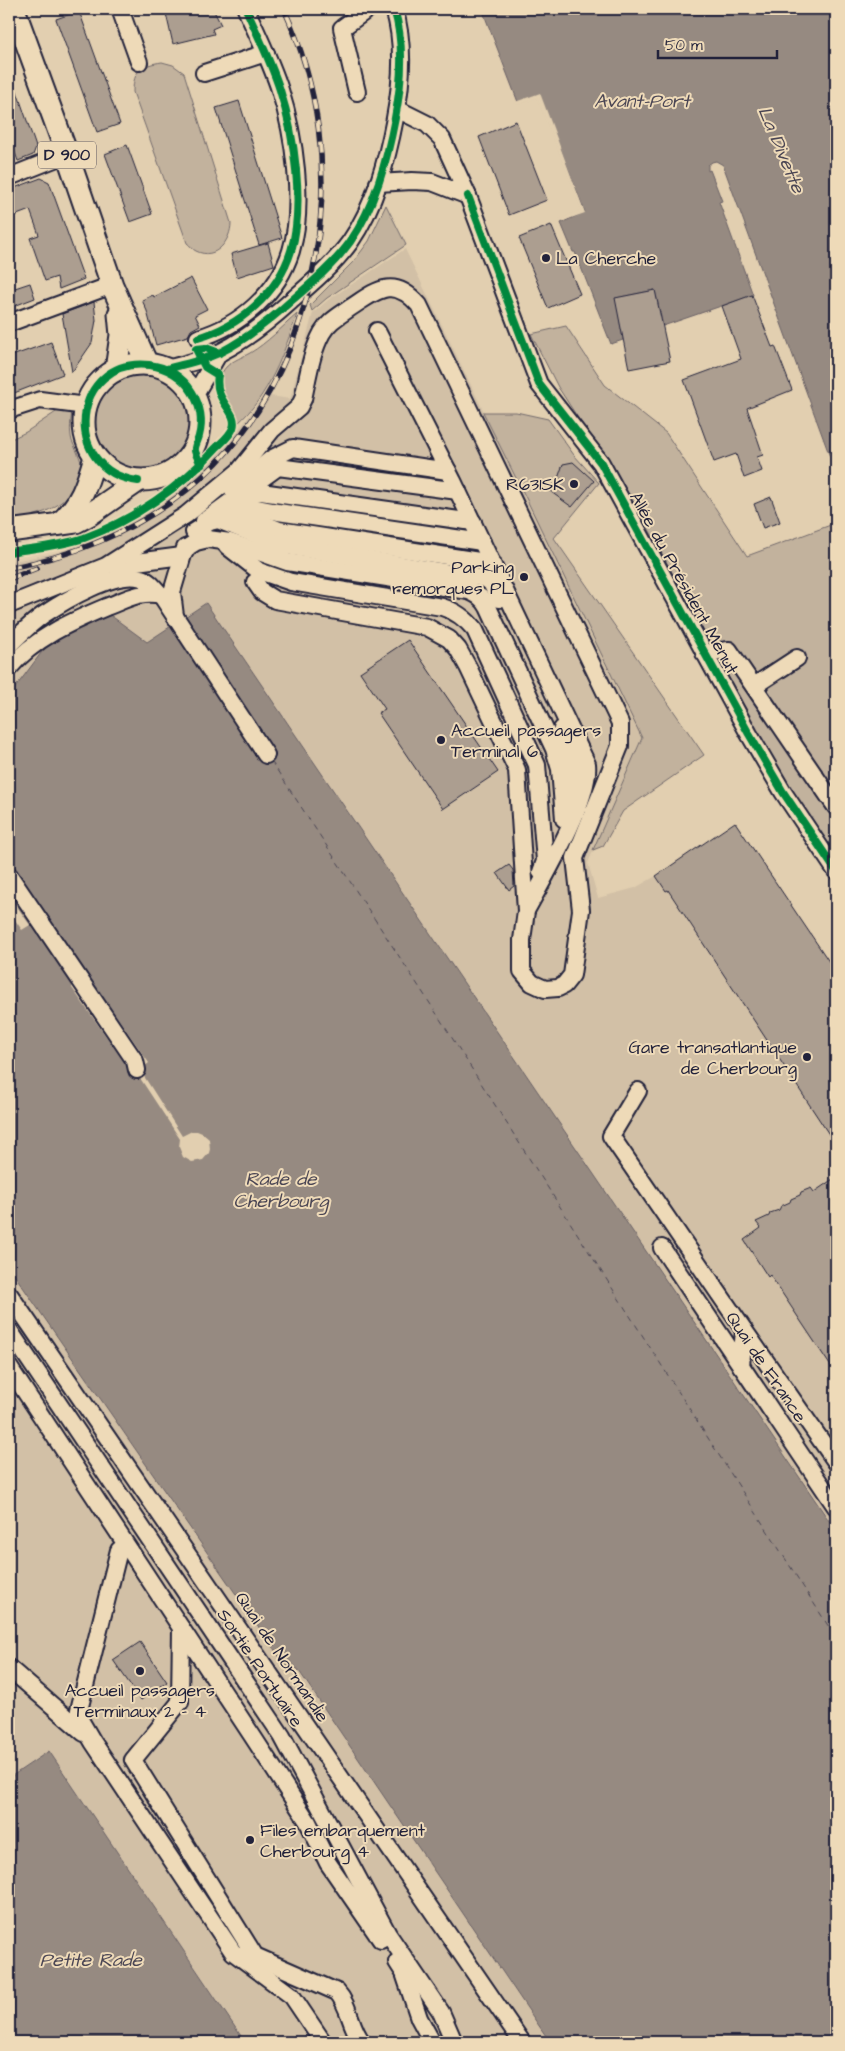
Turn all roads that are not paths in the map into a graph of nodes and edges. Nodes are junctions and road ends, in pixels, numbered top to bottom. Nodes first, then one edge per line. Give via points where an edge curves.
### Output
1 (14, 9) edge
2 (120, 9) edge
3 (246, 9) edge
4 (368, 9) edge
5 (394, 9) edge
6 (9, 11) edge
7 (266, 53) junction
8 (139, 62) dead end
9 (204, 73) dead end
10 (357, 92) dead end
11 (397, 109) junction
12 (67, 154) junction
13 (9, 177) edge
14 (378, 184) junction
15 (468, 196) junction
16 (115, 293) junction
17 (9, 323) edge
18 (377, 331) dead end
19 (198, 338) dead end
20 (220, 353) junction
21 (157, 367) junction
22 (116, 370) junction
23 (194, 396) junction
24 (86, 406) junction
25 (9, 410) edge
26 (96, 458) junction
27 (138, 480) junction
28 (215, 518) junction
29 (472, 522) junction
30 (59, 524) junction
31 (284, 530) junction
32 (9, 531) edge
33 (234, 550) junction
34 (106, 566) junction
35 (156, 590) junction
36 (9, 605) edge
37 (176, 618) junction
38 (9, 645) edge
39 (704, 653) junction
40 (9, 657) edge
41 (797, 658) dead end
42 (9, 668) edge
43 (754, 686) junction
44 (266, 754) dead end
45 (836, 807) edge
46 (561, 825) junction
47 (542, 868) junction
48 (836, 871) edge
49 (9, 875) edge
50 (534, 891) junction
51 (526, 910) junction
52 (137, 1070) dead end
53 (638, 1091) dead end
54 (662, 1248) dead end
55 (9, 1294) edge
56 (9, 1330) edge
57 (744, 1330) junction
58 (741, 1366) junction
59 (9, 1367) edge
60 (836, 1462) edge
61 (836, 1507) edge
62 (119, 1550) dead end
63 (181, 1628) junction
64 (9, 1668) edge
65 (93, 1742) junction
66 (323, 2042) edge
67 (362, 2042) edge
68 (432, 2042) edge
69 (454, 2042) edge
70 (522, 2042) edge

1 - 6 street
1 - 12 main road, D 900
2 - 8 street
3 - 7 street
4 - 10 street via 342,28
5 - 11 street via 401,44
7 - 9 street
7 - 19 street via 280,90 296,167 297,207 292,250 282,273 251,310 227,328
11 - 14 street
11 - 15 street, Allée du Président Menut via 427,124 442,138
12 - 13 street
12 - 16 main road, D 900
14 - 15 street via 432,182
14 - 20 street via 359,228 330,266 251,334
15 - 39 street, Allée du Président Menut via 539,384 600,463
16 - 17 street
16 - 21 main road, D 900
16 - 22 main road, D 900 via 121,336
18 - 29 street
20 - 21 street
20 - 23 street
21 - 22 main road via 134,365
21 - 23 main road via 183,380
22 - 24 main road via 97,385
23 - 27 main road via 199,408 200,429 190,456 166,476
24 - 25 street via 40,400
24 - 26 main road via 85,433
26 - 27 main road via 114,474
26 - 30 main road via 84,492
27 - 30 main road via 89,516
28 - 31 street via 222,513
28 - 31 street via 240,505
28 - 31 street via 203,535 220,530
28 - 31 street via 262,485
28 - 31 street via 194,524 271,459
28 - 33 street via 202,540
28 - 34 street
28 - 37 street via 172,592
29 - 31 street
29 - 31 street
29 - 31 street
29 - 31 street
29 - 31 street
29 - 51 street via 582,751 588,773 564,841
30 - 32 main road
31 - 33 street
31 - 33 street via 261,578
31 - 33 street via 275,600 255,582
31 - 46 street via 432,597 456,604 473,616 543,761
31 - 46 street via 469,591 483,600 554,749 560,769
31 - 47 street via 425,610 446,616 472,640 531,766
31 - 50 street via 446,626 466,646 523,768
31 - 51 street via 449,639 458,649 517,770
34 - 36 street
34 - 51 street via 167,528 218,490 239,471 272,430 292,414 303,399 316,345 329,322 380,289 397,289 413,298 620,723 620,746 575,858 580,919 572,974 558,988 545,990 538,987 522,971
35 - 37 street
35 - 38 street via 144,578 131,576 106,582 44,615
35 - 40 street via 110,600 42,630
35 - 42 street via 68,623 48,635
37 - 44 street
39 - 43 street via 729,650
39 - 48 street, Allée du Président Menut via 783,792
41 - 43 street
43 - 45 street
46 - 47 street
47 - 50 street
49 - 52 street via 135,1061
50 - 51 street
53 - 57 street via 611,1136
54 - 58 street, Quai de France
55 - 70 street, Quai de Normandie
56 - 69 street, Sortie Portuaire via 282,1736 388,1934 441,2012
57 - 58 street
57 - 60 street
58 - 61 street, Quai de France
59 - 63 street
62 - 65 street via 79,1710 79,1718
63 - 67 street via 180,1702 133,1760 255,1956 338,1992
63 - 68 street via 308,1822 328,1862 404,1973 418,2018
64 - 65 street
65 - 66 street via 233,1952 292,1996

